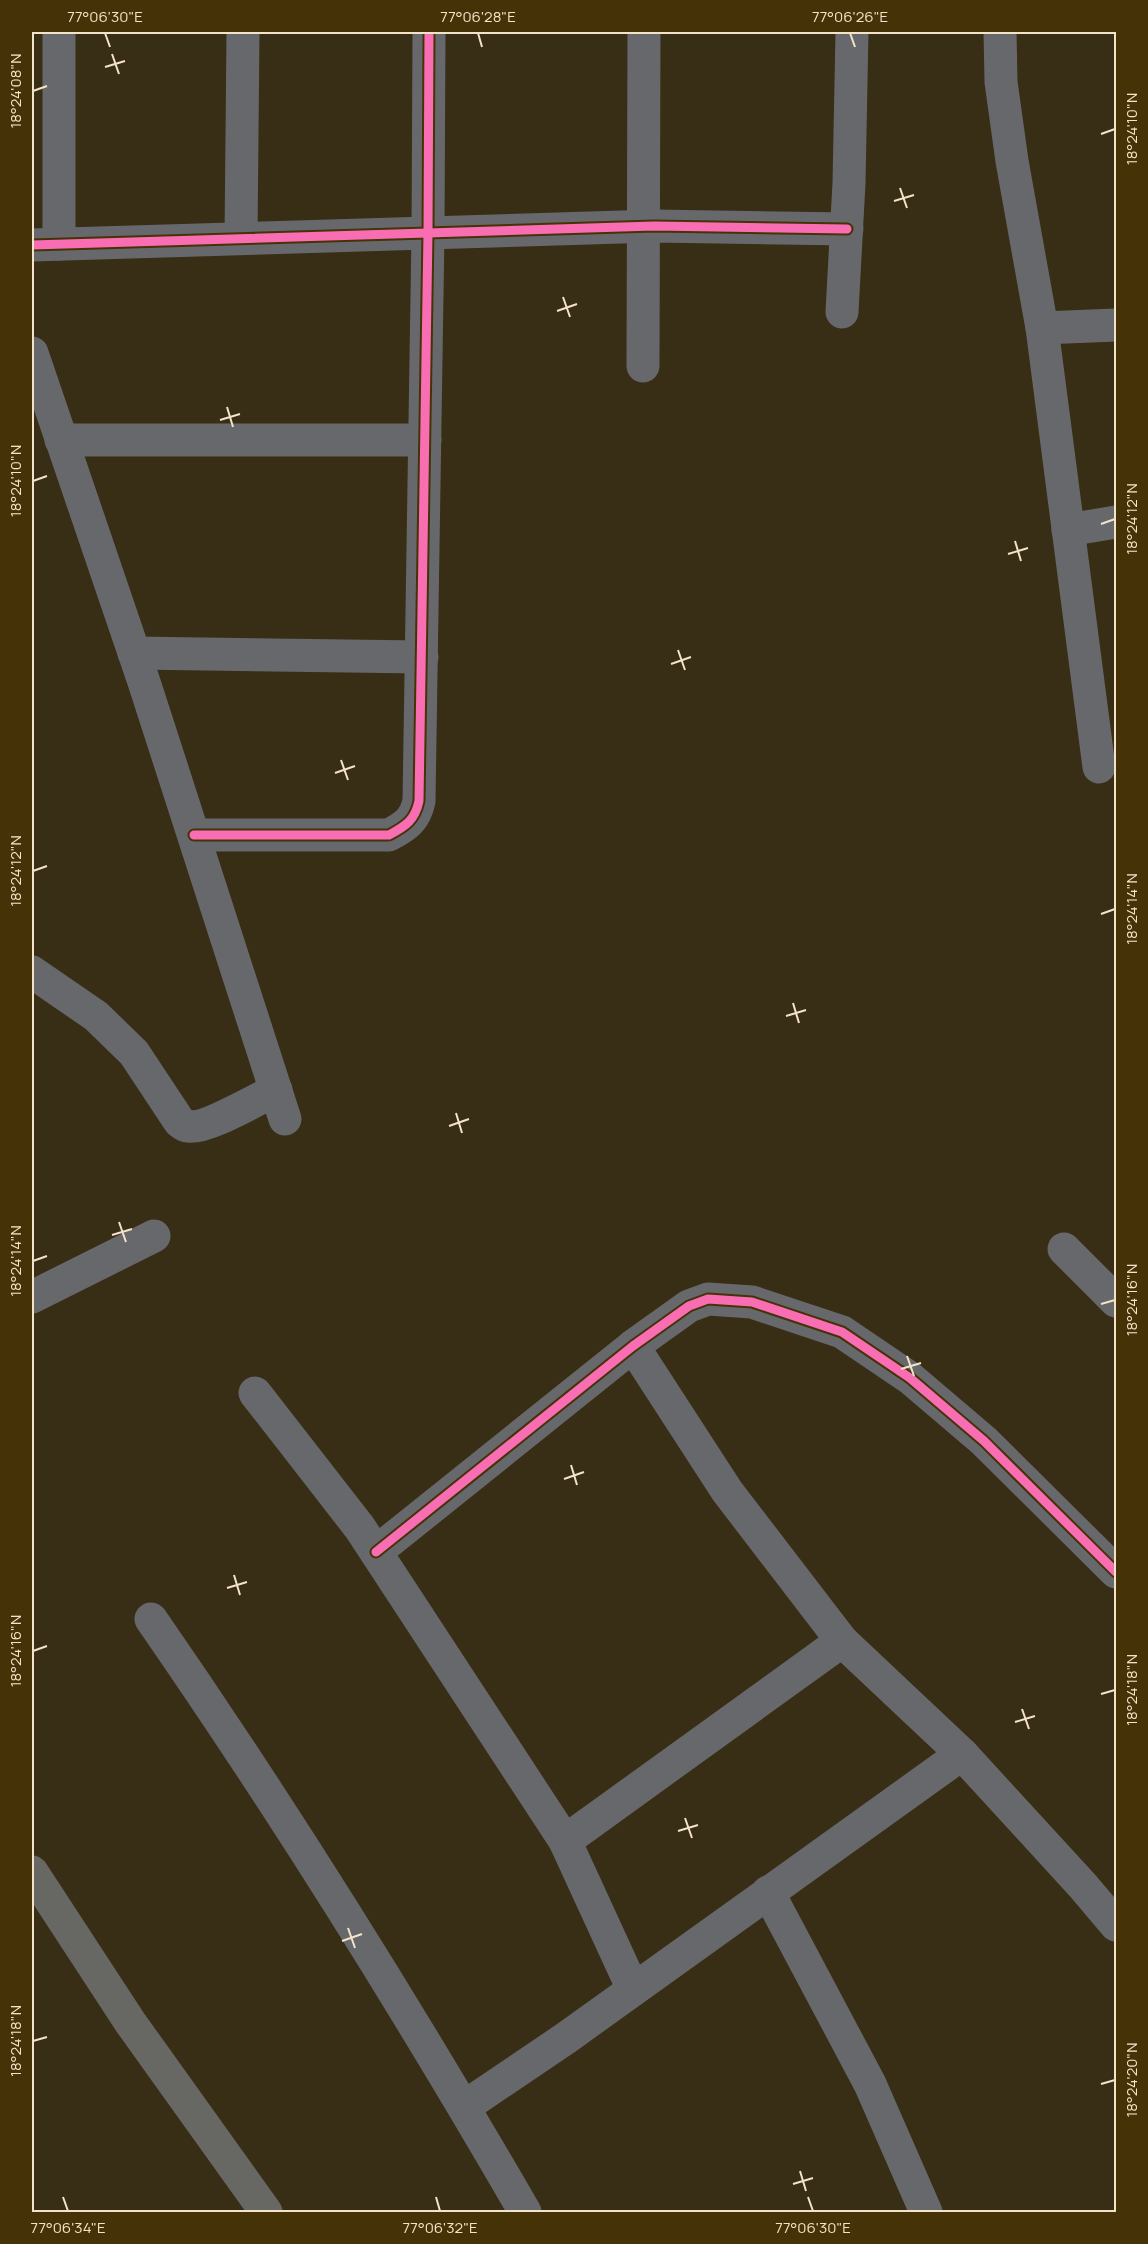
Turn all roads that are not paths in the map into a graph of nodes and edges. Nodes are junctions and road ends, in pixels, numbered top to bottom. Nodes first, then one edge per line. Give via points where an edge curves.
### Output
1 (59, 32) edge
2 (243, 32) edge
3 (429, 32) edge
4 (644, 32) edge
5 (852, 32) edge
6 (1000, 32) edge
7 (644, 226) junction
8 (847, 229) junction
9 (428, 232) junction
10 (241, 238) junction
11 (45, 245) edge
12 (842, 312) dead end
13 (1116, 325) edge
14 (1042, 328) junction
15 (32, 353) edge
16 (643, 366) dead end
17 (62, 440) junction
18 (425, 440) junction
19 (1116, 522) edge
20 (1068, 530) junction
21 (134, 653) junction
22 (422, 657) junction
23 (1102, 689) edge
24 (1099, 767) dead end
25 (194, 835) junction
26 (32, 972) edge
27 (154, 1236) dead end
28 (1064, 1249) dead end
29 (32, 1298) edge
30 (1116, 1301) edge
31 (633, 1346) junction
32 (255, 1394) dead end
33 (376, 1552) junction
34 (1116, 1572) edge
35 (151, 1619) dead end
36 (842, 1641) junction
37 (962, 1754) junction
38 (565, 1841) junction
39 (32, 1872) edge
40 (768, 1892) junction
41 (1116, 1926) edge
42 (633, 1989) junction
43 (464, 2107) junction
44 (266, 2212) edge
45 (525, 2212) edge
46 (926, 2212) edge

1 - 11 street
2 - 10 street
3 - 9 street
4 - 7 street
5 - 8 street
6 - 14 street via 1001,82
7 - 8 street
7 - 9 street
7 - 16 street
8 - 12 street
9 - 10 street
9 - 18 street
10 - 11 street
13 - 14 street
14 - 20 street
15 - 17 street
17 - 18 street
17 - 21 street
18 - 22 street
19 - 20 street
20 - 23 street
21 - 22 street
21 - 25 street
22 - 25 street via 419,801 407,826 389,835
23 - 24 street
25 - 26 street via 281,1105 186,1126 134,1053 96,1016
27 - 29 street
28 - 30 street
31 - 33 street
31 - 34 street via 689,1306 708,1299 752,1302 842,1332 910,1378 984,1441
31 - 36 street via 727,1491
32 - 33 street
33 - 38 street
35 - 43 street via 231,1734
36 - 37 street
36 - 38 street
37 - 40 street
37 - 41 street
38 - 42 street
39 - 44 main road via 130,2022
40 - 42 street
40 - 46 street via 870,2084
42 - 43 street
43 - 45 street

